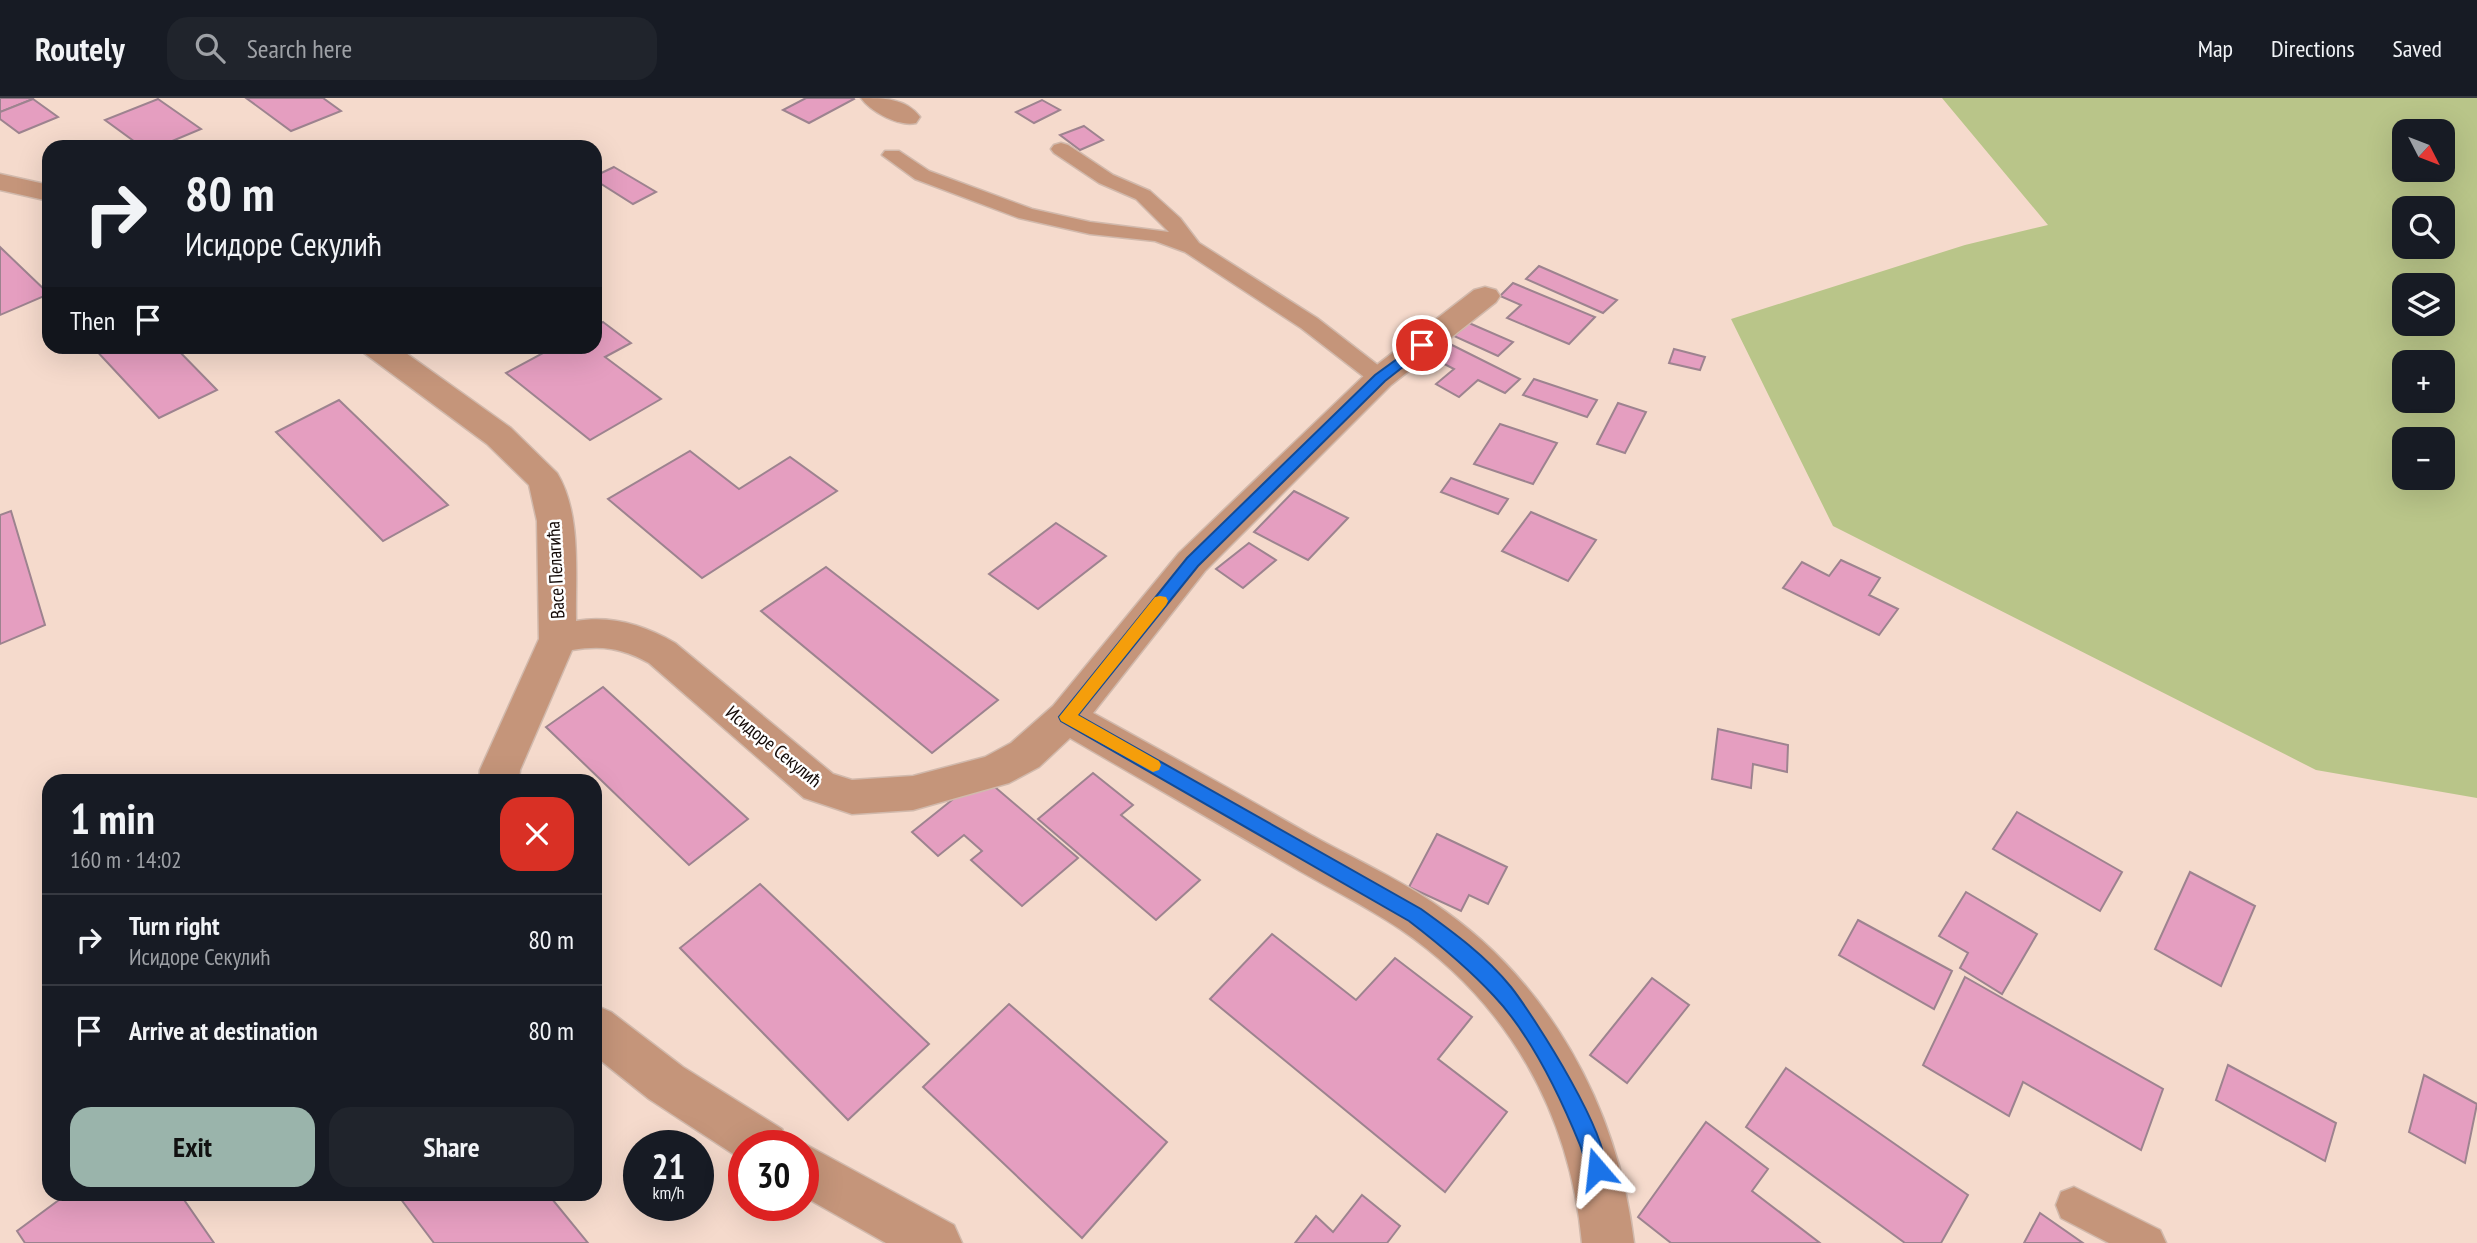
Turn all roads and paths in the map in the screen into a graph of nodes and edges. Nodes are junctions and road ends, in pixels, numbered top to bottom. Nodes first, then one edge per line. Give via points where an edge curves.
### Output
1 (874, 98) edge
2 (907, 117) dead end
3 (1060, 149) dead end
4 (892, 155) dead end
5 (0, 182) edge
6 (42, 191) edge
7 (1192, 248) junction
8 (1485, 296) dead end
9 (386, 354) edge
10 (1380, 378) junction
11 (558, 639) junction
12 (1067, 717) junction
13 (500, 774) edge
14 (602, 1033) edge
15 (740, 1130) edge
16 (819, 1177) edge
17 (2074, 1205) dead end
18 (936, 1243) edge
19 (1608, 1243) edge
20 (2147, 1243) edge

1 - 2 street
3 - 7 lane via 1106,179 1143,195 1173,222
4 - 7 lane via 922,175 1026,214 1090,228 1159,235
5 - 6 street
7 - 10 lane via 1309,323
8 - 10 street, Исидоре Секулић
9 - 11 street, Васе Пелагића via 499,436 545,481 555,521
10 - 12 street, Исидоре Секулић via 1192,562
11 - 12 street, Исидоре Секулић via 584,632 636,637 662,653 819,786 852,797 913,793 995,771 1025,755
11 - 13 street, Васе Пелагића
12 - 19 street via 1415,915 1456,945 1503,991 1565,1089 1591,1148
14 - 15 street via 666,1083
16 - 18 street
17 - 20 lane

